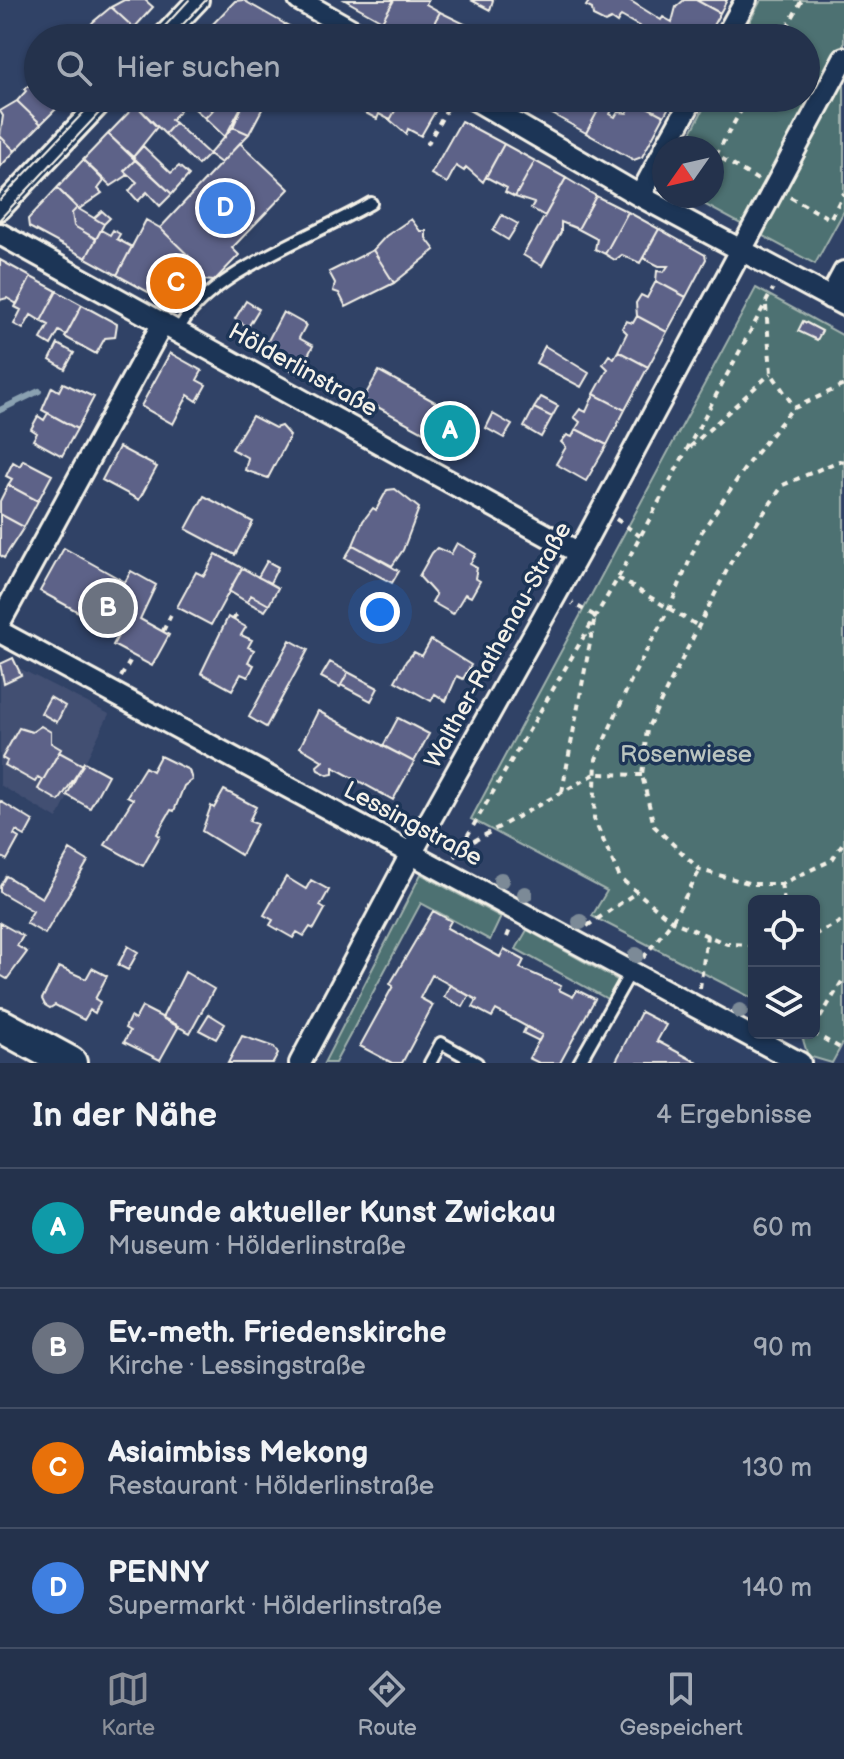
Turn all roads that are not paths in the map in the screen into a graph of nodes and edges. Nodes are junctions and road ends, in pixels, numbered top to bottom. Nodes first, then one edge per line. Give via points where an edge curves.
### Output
1 (198, 0) edge
2 (299, 0) edge
3 (746, 0) edge
4 (175, 24) edge
5 (341, 24) edge
6 (733, 24) edge
7 (844, 58) edge
8 (820, 102) edge
9 (92, 112) edge
10 (496, 112) edge
11 (685, 112) edge
12 (815, 112) edge
13 (672, 136) edge
14 (652, 173) edge
15 (640, 196) junction
16 (371, 203) dead end
17 (0, 209) edge
18 (0, 234) edge
19 (740, 251) junction
20 (844, 272) edge
21 (837, 301) edge
22 (170, 327) junction
23 (579, 553) junction
24 (0, 622) edge
25 (0, 632) edge
26 (411, 854) junction
27 (630, 973) junction
28 (0, 1025) edge
29 (70, 1063) edge
30 (300, 1063) edge
31 (430, 1063) edge
32 (477, 1063) edge
33 (579, 1063) edge
34 (800, 1063) edge

1 - 4 street
2 - 5 street
3 - 6 street
7 - 8 street, Walther-Rathenau-Straße
9 - 17 street
10 - 15 street
11 - 13 street
12 - 19 street, Walther-Rathenau-Straße
14 - 15 street
15 - 19 street
16 - 22 lane via 251,264
18 - 22 street, Hölderlinstraße
19 - 21 street
19 - 23 street, Walther-Rathenau-Straße
20 - 21 street
22 - 23 street, Hölderlinstraße
22 - 24 street
23 - 26 street, Walther-Rathenau-Straße
25 - 26 street, Lessingstraße
26 - 27 street, Lessingstraße
26 - 30 street, Walther-Rathenau-Straße
27 - 33 lane
27 - 34 street, Lessingstraße
28 - 29 main road
31 - 32 lane via 441,1043

